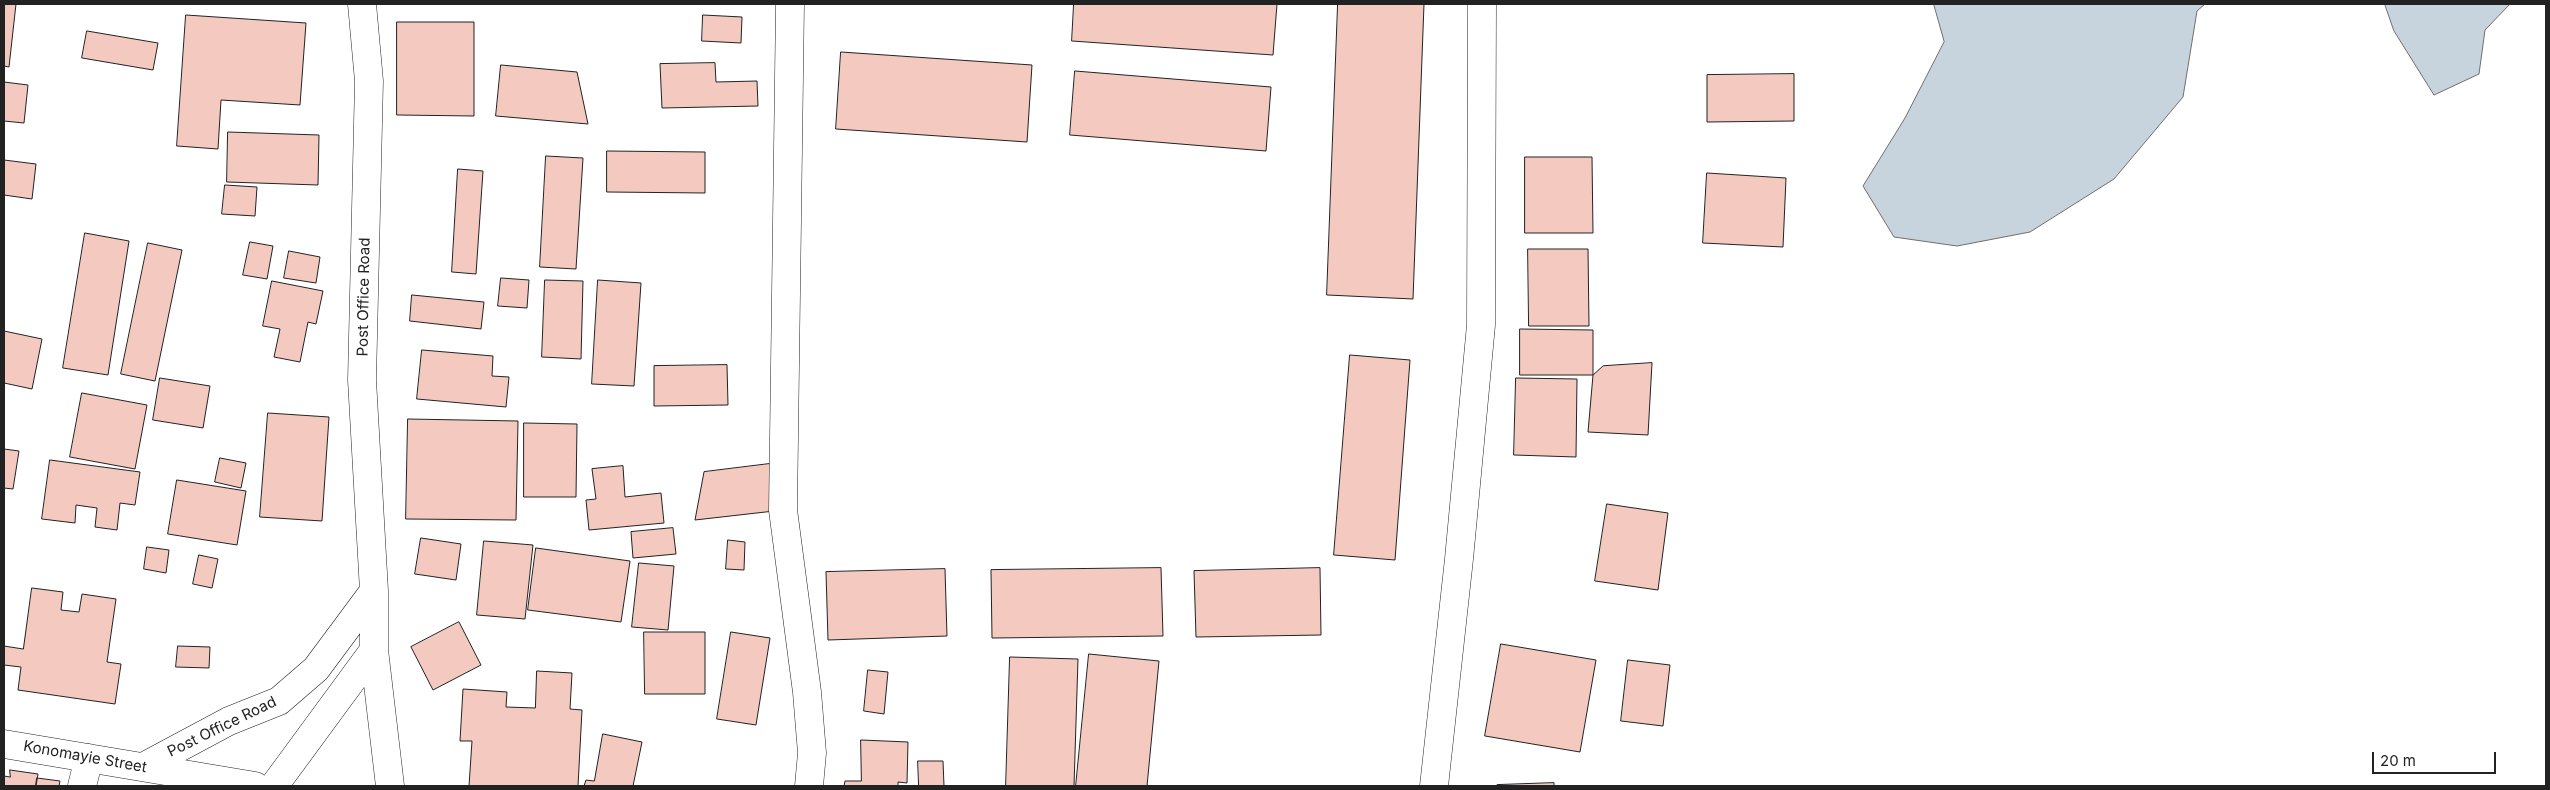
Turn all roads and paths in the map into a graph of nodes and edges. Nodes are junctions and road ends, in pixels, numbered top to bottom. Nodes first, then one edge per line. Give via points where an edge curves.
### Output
1 (362, 4) edge
2 (790, 4) edge
3 (1482, 4) edge
4 (374, 591) junction
5 (374, 650) junction
6 (4, 744) edge
7 (89, 758) junction
8 (143, 767) junction
9 (82, 786) edge
10 (255, 786) edge
11 (274, 786) edge
12 (390, 786) edge
13 (809, 786) edge
14 (1434, 786) edge

1 - 4 street, Post Office Road via 369,81 362,380
2 - 13 street via 783,510 807,692 812,753
3 - 14 street via 1481,325 1460,559
4 - 5 street, Post Office Road
4 - 8 street, Post Office Road via 316,669 279,701 229,722
5 - 11 street
5 - 12 street, Post Office Road
6 - 7 street, Konomayie Street
7 - 8 street, Konomayie Street
7 - 9 street
8 - 10 street, Konomayie Street

